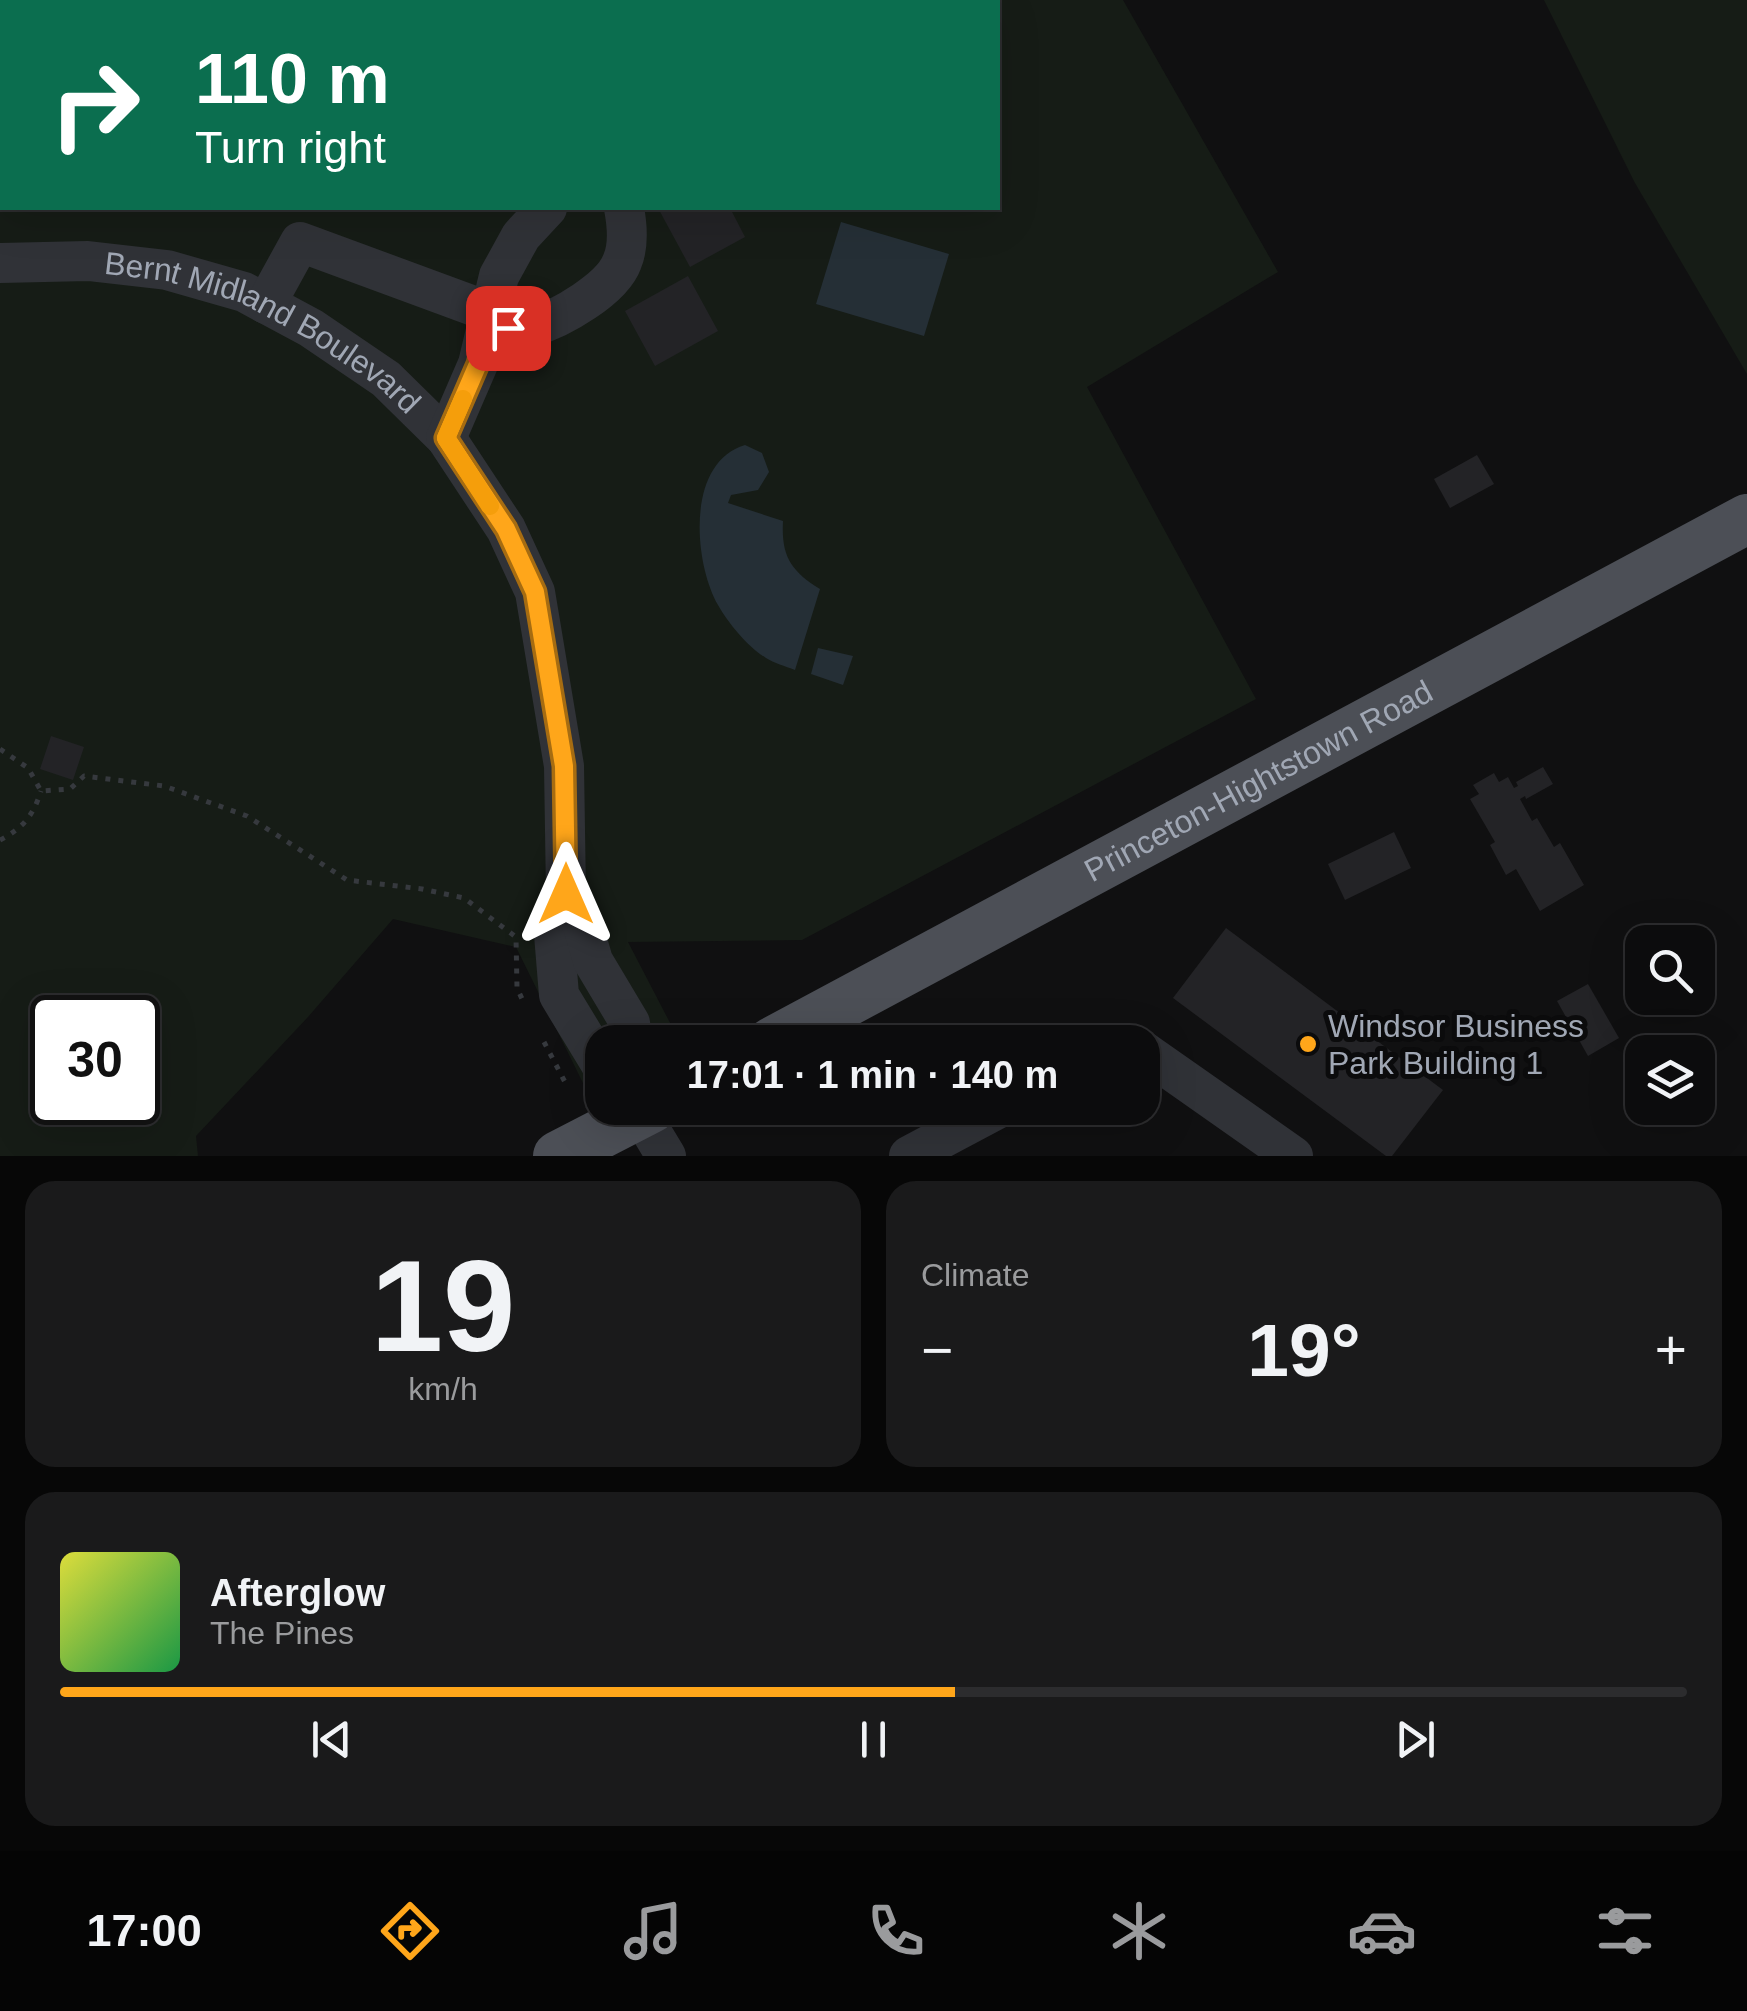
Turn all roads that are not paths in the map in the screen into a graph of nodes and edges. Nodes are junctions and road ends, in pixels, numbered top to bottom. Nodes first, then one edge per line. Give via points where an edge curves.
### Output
1 (545, 210) edge
2 (624, 210) edge
3 (0, 263) edge
4 (266, 304) junction
5 (488, 321) junction
6 (446, 438) junction
7 (1747, 519) edge
8 (566, 894) junction
9 (630, 1025) edge
10 (804, 1025) edge
11 (585, 1038) edge
12 (1160, 1063) edge
13 (614, 1125) edge
14 (651, 1125) edge
15 (967, 1125) edge
16 (558, 1156) edge
17 (666, 1156) edge
18 (910, 1156) edge
19 (1293, 1156) edge

1 - 5 street via 506,263
2 - 5 street via 622,264 601,288 531,327
3 - 4 street, Bernt Midland Boulevard via 88,261 167,270
4 - 5 street via 300,242
4 - 6 street, Bernt Midland Boulevard via 386,379
5 - 6 street via 478,364
6 - 8 street, Bernt Midland Boulevard via 506,529 535,592 564,766
7 - 10 main road, Princeton-Hightstown Road
8 - 9 street, Bernt Midland Boulevard via 593,961
8 - 11 street, Bernt Midland Boulevard via 552,922 559,995
12 - 19 street
13 - 16 main road
14 - 17 street
15 - 18 street

